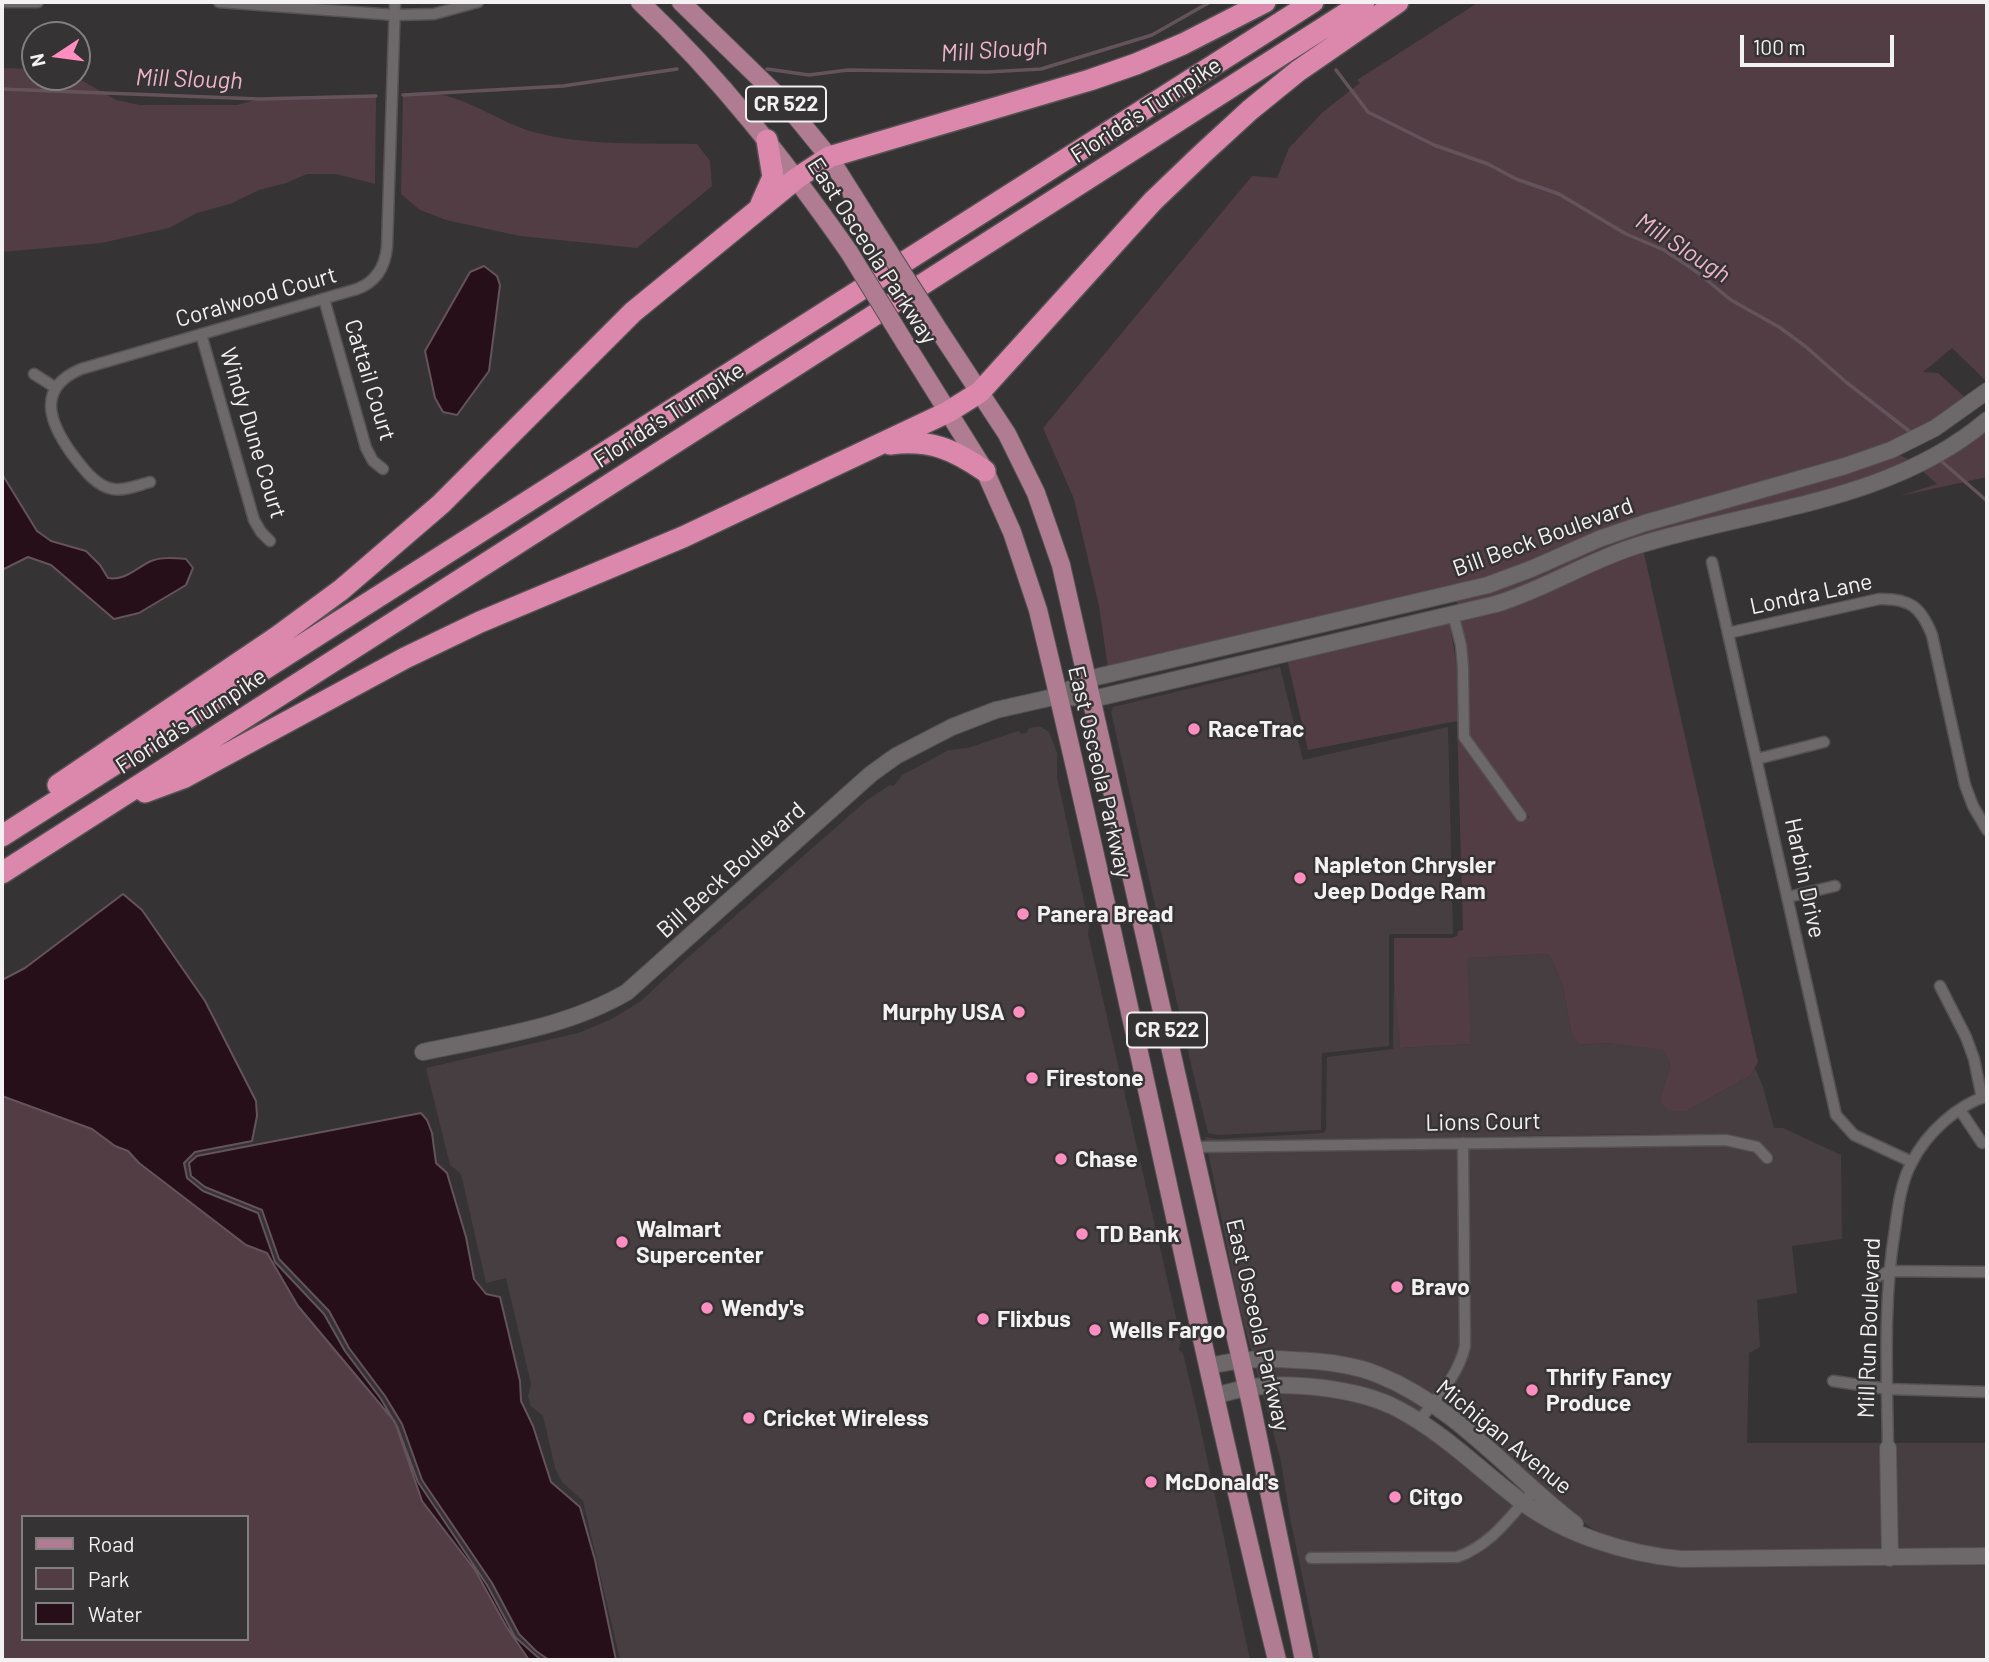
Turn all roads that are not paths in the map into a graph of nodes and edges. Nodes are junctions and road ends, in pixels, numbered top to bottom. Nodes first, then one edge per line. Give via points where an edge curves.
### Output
1 (5, 2) edge
2 (38, 2) edge
3 (219, 2) edge
4 (395, 2) edge
5 (478, 2) edge
6 (640, 2) edge
7 (681, 2) edge
8 (1265, 2) edge
9 (1313, 2) edge
10 (1364, 2) edge
11 (1398, 2) edge
12 (395, 15) junction
13 (766, 140) junction
14 (829, 157) junction
15 (797, 178) junction
16 (759, 209) junction
17 (324, 299) junction
18 (201, 334) junction
19 (34, 374) dead end
20 (56, 388) junction
21 (980, 391) junction
22 (1987, 391) edge
23 (948, 412) junction
24 (1982, 425) edge
25 (874, 446) junction
26 (383, 470) dead end
27 (985, 471) junction
28 (150, 482) dead end
29 (270, 541) dead end
30 (1712, 562) dead end
31 (1449, 595) junction
32 (1453, 614) junction
33 (1728, 633) junction
34 (1088, 679) junction
35 (1058, 696) junction
36 (1093, 699) junction
37 (1824, 742) dead end
38 (1757, 759) junction
39 (107, 806) junction
40 (1521, 816) dead end
41 (2, 825) edge
42 (1987, 830) edge
43 (2, 836) edge
44 (2, 873) edge
45 (1835, 886) dead end
46 (1788, 897) junction
47 (1940, 986) dead end
48 (423, 1052) dead end
49 (1984, 1097) edge
50 (1960, 1110) junction
51 (1463, 1143) junction
52 (1982, 1143) dead end
53 (1193, 1147) junction
54 (1767, 1158) dead end
55 (1912, 1162) junction
56 (1889, 1271) junction
57 (1987, 1272) edge
58 (1871, 1280) dead end
59 (1241, 1359) junction
60 (1209, 1366) junction
61 (1833, 1381) dead end
62 (1247, 1388) junction
63 (1887, 1389) junction
64 (1987, 1392) edge
65 (1215, 1396) junction
66 (1432, 1404) junction
67 (1418, 1422) junction
68 (1888, 1448) joint
69 (1535, 1489) junction
70 (1522, 1503) junction
71 (1601, 1541) junction
72 (1987, 1556) edge
73 (1311, 1558) dead end
74 (1890, 1558) junction
75 (1277, 1660) edge
76 (1304, 1660) edge

1 - 2 street
3 - 12 street
4 - 12 street, Coralwood Court
5 - 12 street via 433,14
6 - 13 main road, East Osceola Parkway / CR 522 via 678,37
7 - 14 main road, East Osceola Parkway / CR 522 via 785,103
8 - 14 highway via 1136,64
9 - 43 highway, Florida's Turnpike
10 - 39 highway, Florida's Turnpike
11 - 21 highway via 1298,71 1201,155 1153,201
12 - 17 street, Coralwood Court via 387,255 368,284
13 - 15 main road, East Osceola Parkway / CR 522
13 - 16 highway via 773,177
14 - 15 highway
14 - 21 main road, East Osceola Parkway / CR 522, bridge
15 - 16 highway
15 - 23 main road, East Osceola Parkway / CR 522, bridge via 849,252
16 - 41 highway via 633,312 440,504 341,590
17 - 18 street, Coralwood Court
17 - 26 street, Cattail Court via 366,448
18 - 20 street, Coralwood Court via 81,369
18 - 29 street, Windy Dune Court via 254,520
19 - 20 street
20 - 28 street via 50,407 54,426 93,478 115,489
21 - 23 highway
21 - 34 main road, East Osceola Parkway / CR 522 via 1019,458 1049,527
22 - 31 street, Bill Beck Boulevard via 1935,428 1891,450 1645,523 1488,585
23 - 25 highway
23 - 27 main road, East Osceola Parkway / CR 522
24 - 32 street, Bill Beck Boulevard via 1942,451 1853,491 1636,546 1530,594
25 - 27 highway via 935,444
25 - 39 highway via 683,537 480,622 183,778
27 - 35 main road, East Osceola Parkway / CR 522 via 1038,610
30 - 33 street, Harbin Drive
31 - 32 street
31 - 34 street, Bill Beck Boulevard
32 - 36 street, Bill Beck Boulevard
32 - 40 street via 1463,667 1464,737
33 - 38 street, Harbin Drive
33 - 42 street, Londra Lane via 1880,599 1910,604 1924,615 1932,635 1965,785
34 - 35 street, Bill Beck Boulevard
34 - 36 main road, East Osceola Parkway / CR 522
35 - 36 street, Bill Beck Boulevard
35 - 48 street, Bill Beck Boulevard via 985,714 887,762 628,992 600,1008
35 - 60 main road, East Osceola Parkway / CR 522
36 - 53 main road, East Osceola Parkway / CR 522
37 - 38 street
38 - 46 street, Harbin Drive
39 - 44 highway, Florida's Turnpike
45 - 46 street
46 - 55 street, Harbin Drive via 1836,1115 1854,1135
47 - 49 street via 1966,1037
49 - 50 street, Mill Run Boulevard
50 - 52 street
50 - 55 street, Mill Run Boulevard via 1925,1142
51 - 53 street, Lions Court
51 - 54 street, Lions Court via 1726,1140 1757,1147
51 - 66 street via 1465,1346 1459,1364
53 - 59 main road, East Osceola Parkway / CR 522
55 - 56 street, Mill Run Boulevard via 1898,1209
56 - 57 street
56 - 58 street
56 - 63 street, Mill Run Boulevard
59 - 60 street, Michigan Avenue
59 - 62 main road, East Osceola Parkway / CR 522
59 - 66 street, Michigan Avenue via 1344,1365 1378,1374
60 - 65 main road, East Osceola Parkway / CR 522
61 - 63 street
62 - 65 street, Michigan Avenue
62 - 67 street, Michigan Avenue via 1331,1389 1388,1405
62 - 76 main road, East Osceola Parkway / CR 522
63 - 64 street
63 - 68 street, Mill Run Boulevard
65 - 75 main road, East Osceola Parkway / CR 522
66 - 67 street
66 - 69 street, Michigan Avenue
67 - 70 street, Michigan Avenue
68 - 74 street, Mill Run Boulevard
69 - 70 street
69 - 71 street, Michigan Avenue
70 - 71 street, Michigan Avenue
70 - 73 street via 1486,1542 1457,1557
71 - 74 street, Michigan Avenue via 1681,1559
72 - 74 street, Michigan Avenue

